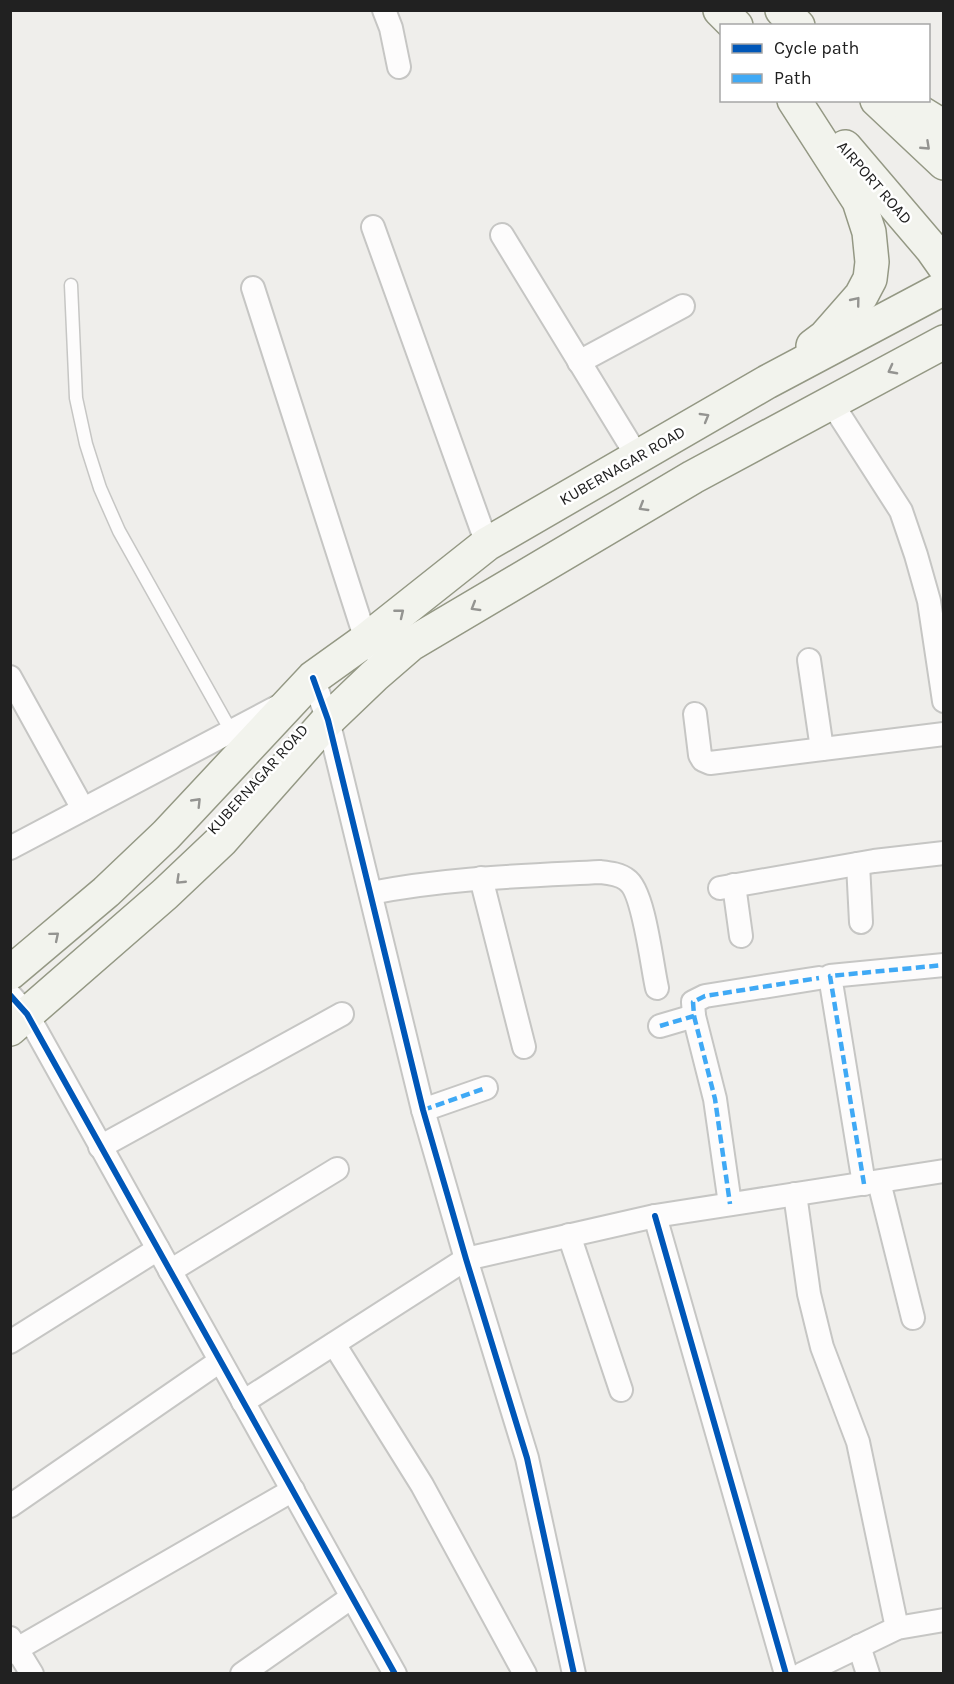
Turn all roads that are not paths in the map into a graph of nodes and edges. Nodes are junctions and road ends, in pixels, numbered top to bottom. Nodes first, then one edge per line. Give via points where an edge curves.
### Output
1 (384, 10) edge
2 (720, 10) edge
3 (782, 10) edge
4 (734, 24) edge
5 (796, 24) edge
6 (399, 67) dead end
7 (795, 102) edge
8 (807, 102) edge
9 (879, 102) edge
10 (903, 102) edge
11 (944, 127) edge
12 (944, 163) edge
13 (373, 227) dead end
14 (502, 235) dead end
15 (944, 266) edge
16 (71, 285) dead end
17 (253, 288) dead end
18 (944, 288) edge
19 (683, 306) dead end
20 (944, 342) edge
21 (579, 362) junction
22 (767, 382) junction
23 (831, 402) junction
24 (637, 456) junction
25 (487, 544) junction
26 (936, 600) edge
27 (366, 640) junction
28 (809, 660) dead end
29 (384, 667) junction
30 (10, 677) edge
31 (304, 687) junction
32 (944, 701) edge
33 (695, 714) dead end
34 (328, 720) junction
35 (231, 731) junction
36 (944, 734) edge
37 (822, 749) junction
38 (83, 809) junction
39 (13, 839) edge
40 (944, 853) edge
41 (858, 864) junction
42 (481, 878) junction
43 (371, 893) junction
44 (861, 922) dead end
45 (741, 936) dead end
46 (944, 965) edge
47 (10, 974) edge
48 (819, 978) dead end
49 (657, 988) dead end
50 (16, 1013) edge
51 (342, 1014) dead end
52 (694, 1016) junction
53 (660, 1026) dead end
54 (524, 1047) dead end
55 (486, 1088) dead end
56 (423, 1110) junction
57 (100, 1147) junction
58 (337, 1169) dead end
59 (944, 1172) edge
60 (871, 1183) junction
61 (795, 1194) junction
62 (730, 1204) junction
63 (655, 1216) junction
64 (569, 1235) junction
65 (158, 1249) junction
66 (465, 1259) junction
67 (170, 1271) junction
68 (913, 1318) dead end
69 (10, 1342) edge
70 (334, 1344) junction
71 (220, 1361) junction
72 (621, 1390) dead end
73 (243, 1402) junction
74 (293, 1490) junction
75 (10, 1506) edge
76 (352, 1597) junction
77 (944, 1620) edge
78 (897, 1628) junction
79 (13, 1646) edge
80 (859, 1647) junction
81 (571, 1672) edge
82 (32, 1674) edge
83 (242, 1674) edge
84 (395, 1674) edge
85 (525, 1674) edge
86 (786, 1674) edge
87 (802, 1674) edge
88 (868, 1674) edge

1 - 6 street
2 - 4 main road
3 - 5 main road
22 -> 7 main road via 825,337 861,296 870,279 872,262 869,231 859,201
8 - 15 main road, AIRPORT ROAD
9 -> 12 main road
10 - 11 main road
13 - 25 street
14 - 21 street
16 - 35 lane via 76,398 100,488
17 - 27 street
18 - 22 main road, KUBERNAGAR ROAD
19 - 21 street
20 -> 23 main road, KUBERNAGAR ROAD
21 - 24 street
24 -> 22 main road, KUBERNAGAR ROAD
23 - 26 street via 901,512
23 -> 29 main road, KUBERNAGAR ROAD via 693,477 411,645
24 - 25 main road, KUBERNAGAR ROAD
27 -> 25 main road, KUBERNAGAR ROAD
26 - 32 street
27 - 29 street
27 - 31 main road, KUBERNAGAR ROAD
28 - 37 street
29 - 34 main road, KUBERNAGAR ROAD
30 - 38 street
31 - 34 street
31 - 35 street
47 -> 31 main road, KUBERNAGAR ROAD via 166,835
33 - 37 street via 700,755 710,763
34 - 43 street
34 -> 50 main road, KUBERNAGAR ROAD via 221,841 165,894
35 - 38 street
36 - 37 street
38 - 39 street
40 - 41 street
41 - 44 street
41 - 45 street via 727,887
42 - 43 street
42 - 49 street via 600,872 629,880 640,900
42 - 54 street
43 - 56 street
46 - 60 street via 830,976
48 - 52 street via 705,996 693,1002
50 - 57 street
51 - 57 street
52 - 53 street
52 - 62 street via 715,1099
55 - 56 street
56 - 66 street
57 - 65 street
58 - 67 street
59 - 60 street
60 - 61 street
60 - 68 street
61 - 62 street
61 - 78 street via 809,1294 822,1347 858,1442
62 - 63 street
63 - 64 street
63 - 86 street
64 - 66 street
64 - 72 street
65 - 67 street
65 - 69 street
66 - 70 street
66 - 81 street via 527,1458
67 - 71 street
70 - 73 street
70 - 85 street via 422,1485
71 - 73 street
71 - 75 street
73 - 74 street
74 - 76 street
74 - 79 street
76 - 83 street
76 - 84 street
77 - 78 street
78 - 80 street
79 - 82 street
80 - 87 street
80 - 88 street

